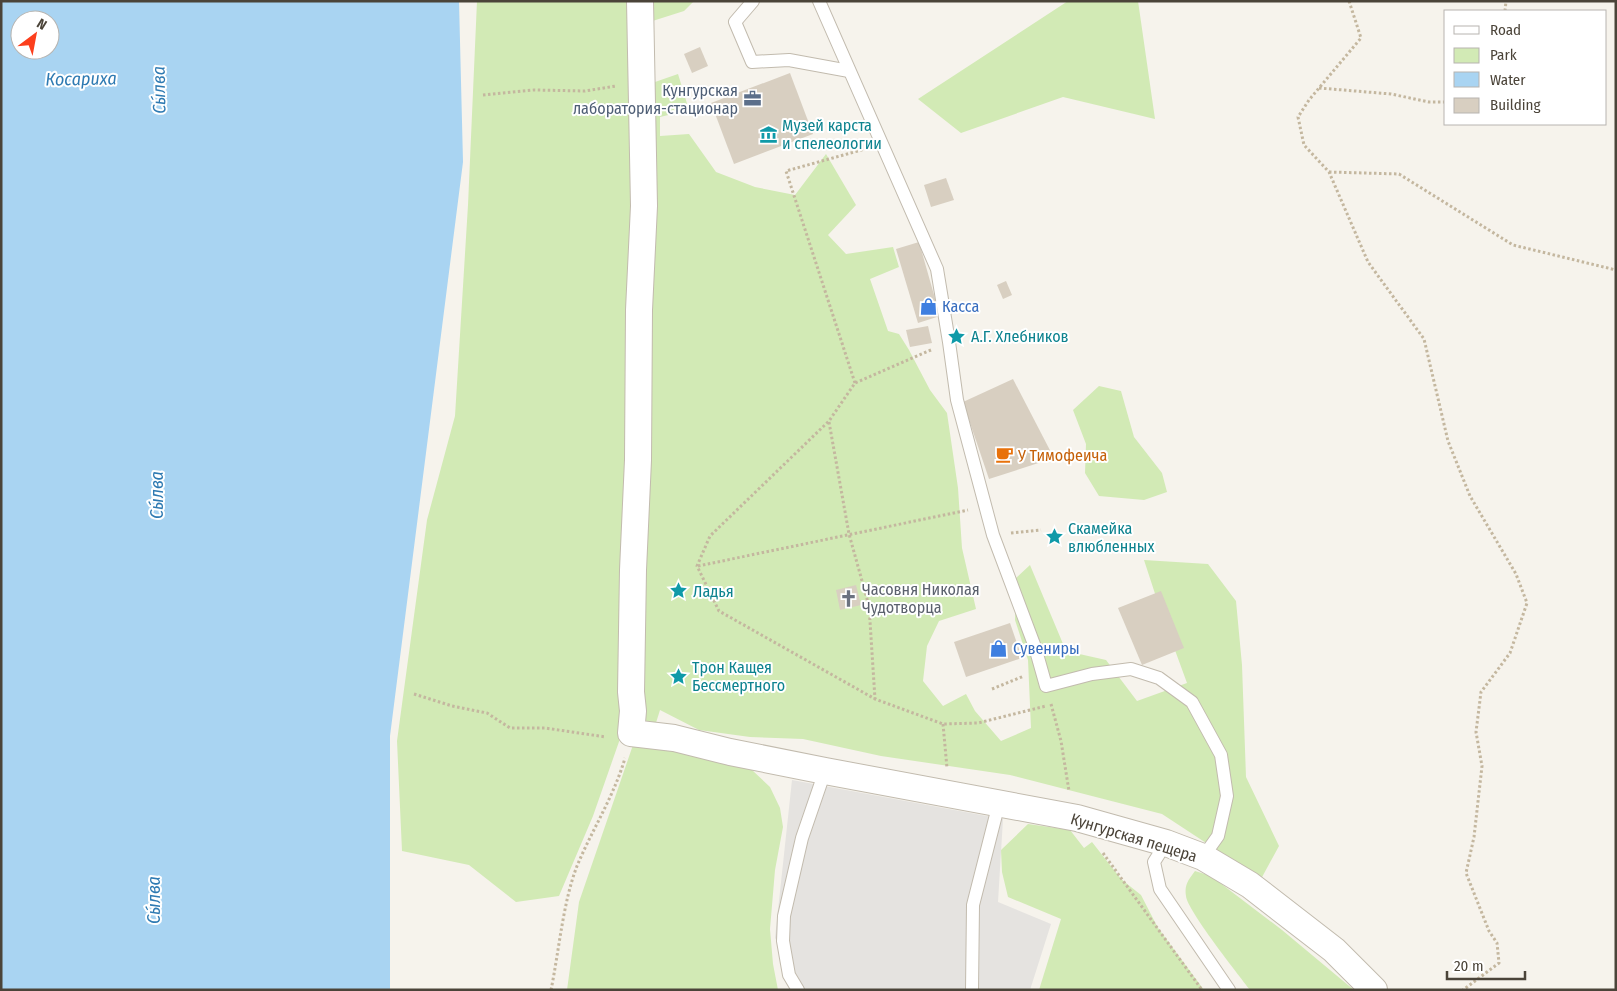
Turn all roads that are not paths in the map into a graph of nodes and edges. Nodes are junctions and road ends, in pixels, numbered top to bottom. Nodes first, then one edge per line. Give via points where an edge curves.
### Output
1 (640, 1) edge
2 (753, 1) edge
3 (819, 2) edge
4 (849, 71) junction
5 (825, 771) junction
6 (999, 803) junction
7 (1166, 843) junction
8 (1203, 858) junction
9 (798, 990) edge
10 (972, 990) edge
11 (1229, 990) edge
12 (1374, 990) edge

1 - 5 street, Кунгурская пещера via 644,206 631,737 674,738
2 - 4 lane via 735,22 752,62 789,60
3 - 4 lane
4 - 8 lane via 937,269 957,400 994,536 1046,686 1092,674 1132,670 1159,678 1192,702 1221,755 1227,796 1218,836
5 - 6 street, Кунгурская пещера
5 - 9 lane via 802,838 784,916 783,941 789,975
6 - 7 street, Кунгурская пещера via 1077,818
6 - 10 lane via 973,905
7 - 8 street, Кунгурская пещера
7 - 11 lane via 1154,862 1160,889
8 - 12 street, Кунгурская пещера via 1250,885 1292,916 1334,950

